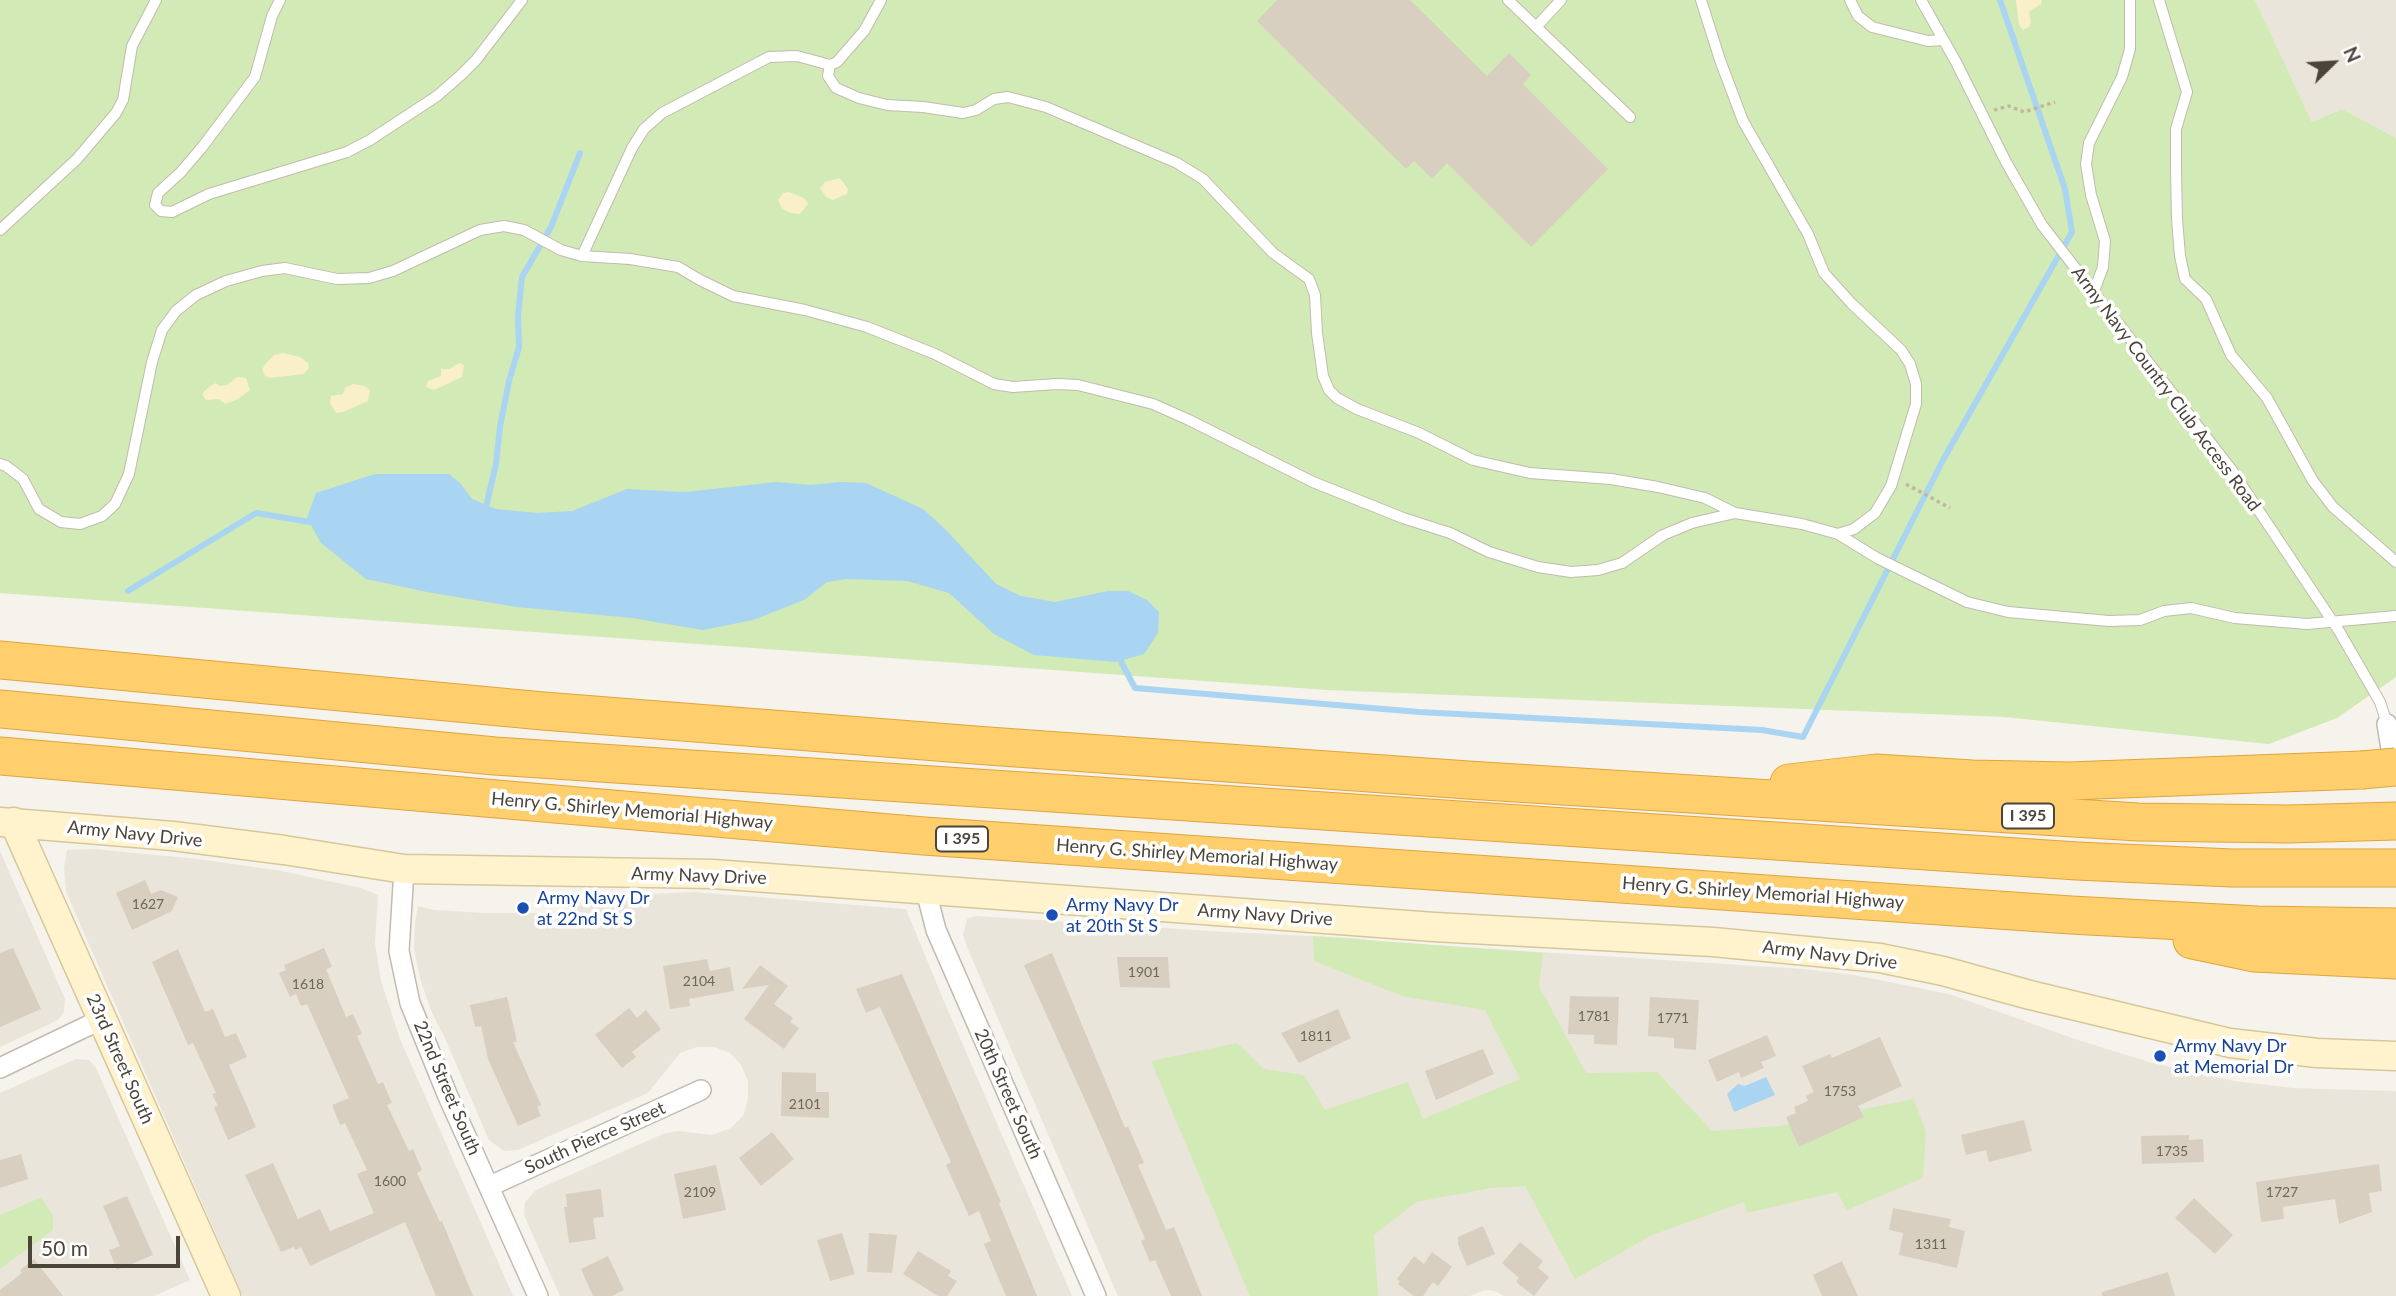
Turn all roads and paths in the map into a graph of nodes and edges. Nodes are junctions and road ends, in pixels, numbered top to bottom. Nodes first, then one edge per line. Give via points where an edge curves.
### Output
1 (156, 0) edge
2 (280, 0) edge
3 (522, 0) edge
4 (881, 0) edge
5 (1508, 0) edge
6 (1561, 0) edge
7 (1701, 0) edge
8 (1850, 0) edge
9 (1920, 0) edge
10 (2130, 0) edge
11 (2159, 0) edge
12 (1536, 27) junction
13 (1943, 40) junction
14 (830, 65) junction
15 (2055, 102) dead end
16 (2010, 106) dead end
17 (1630, 117) dead end
18 (0, 230) edge
19 (582, 256) junction
20 (2094, 291) junction
21 (0, 464) edge
22 (1895, 478) junction
23 (1950, 508) dead end
24 (1735, 513) junction
25 (1838, 534) junction
26 (2396, 562) edge
27 (2396, 616) edge
28 (2333, 623) junction
29 (0, 660) edge
30 (0, 709) edge
31 (2387, 724) joint
32 (0, 756) edge
33 (2379, 768) edge
34 (2396, 782) edge
35 (1694, 794) junction
36 (2380, 821) edge
37 (7, 822) edge
38 (2383, 868) edge
39 (404, 869) junction
40 (926, 891) junction
41 (2384, 943) edge
42 (102, 1019) junction
43 (2396, 1056) edge
44 (0, 1068) edge
45 (701, 1090) dead end
46 (490, 1186) junction
47 (222, 1295) edge
48 (538, 1296) edge
49 (1096, 1296) edge

1 - 18 lane via 132,46 123,100 116,113 77,159
2 - 3 lane via 255,77 203,146 158,193 155,205 161,211 172,212 209,194 347,152 370,140 461,75
4 - 14 lane via 864,31
5 - 12 lane
6 - 12 lane
7 - 22 lane via 1743,121 1808,234 1824,273 1910,364 1916,404
8 - 13 lane via 1858,16 1871,27 1928,41
9 - 13 lane, Army Navy Country Club Access Road
10 - 20 lane via 2130,49 2122,77 2089,143 2086,164 2105,241 2103,267
11 - 26 lane via 2187,92 2176,129 2176,219 2185,279 2206,299 2231,355 2267,398 2313,481 2333,507
12 - 17 lane
13 - 20 lane, Army Navy Country Club Access Road via 2049,235
14 - 19 lane via 797,56 769,57 662,113 632,148
14 - 24 lane via 831,83 859,98 963,113 1009,97 1046,107 1177,163 1203,179 1273,253 1310,279 1323,376 1337,398 1357,409 1473,460 1530,473 1658,487 1705,498
15 - 16 path via 2024,112
19 - 21 lane via 504,226 480,230 369,278 337,279 285,268 238,277 196,295 162,330 128,474 115,504 102,516 80,524 61,522 39,509 23,479
19 - 24 lane via 678,267 733,296 867,327 994,384 1078,385 1153,404 1313,482 1538,567 1598,570 1622,563 1663,535
20 - 28 lane, Army Navy Country Club Access Road via 2231,469
22 - 23 path
22 - 25 lane via 1875,513
24 - 25 lane
25 - 28 lane via 1967,602 2008,612 2109,621 2140,620 2191,608 2235,618
27 - 28 lane
28 - 31 lane, Army Navy Country Club Access Road via 2380,702
29 - 35 highway, I 395 via 766,729
30 - 38 highway via 523,758 2077,861
31 - 34 street, Army Navy Country Club Access Road
32 - 41 highway, Henry G. Shirley Memorial Highway / I 395 via 924,836 2071,915 2254,953
33 - 35 highway via 2068,781 1876,773
35 - 36 highway, I 395 via 2138,822
37 - 39 street, Army Navy Drive via 229,843
37 - 42 street, 23rd Street South
39 - 40 street, Army Navy Drive via 713,874
39 - 46 street, 22nd Street South via 399,951 410,1003
40 - 43 street, Army Navy Drive via 1434,928 1713,942 1880,958 2230,1043
40 - 49 street, 20th Street South via 936,930
42 - 44 street
42 - 47 street, 23rd Street South
45 - 46 street, South Pierce Street
46 - 48 street, 22nd Street South

